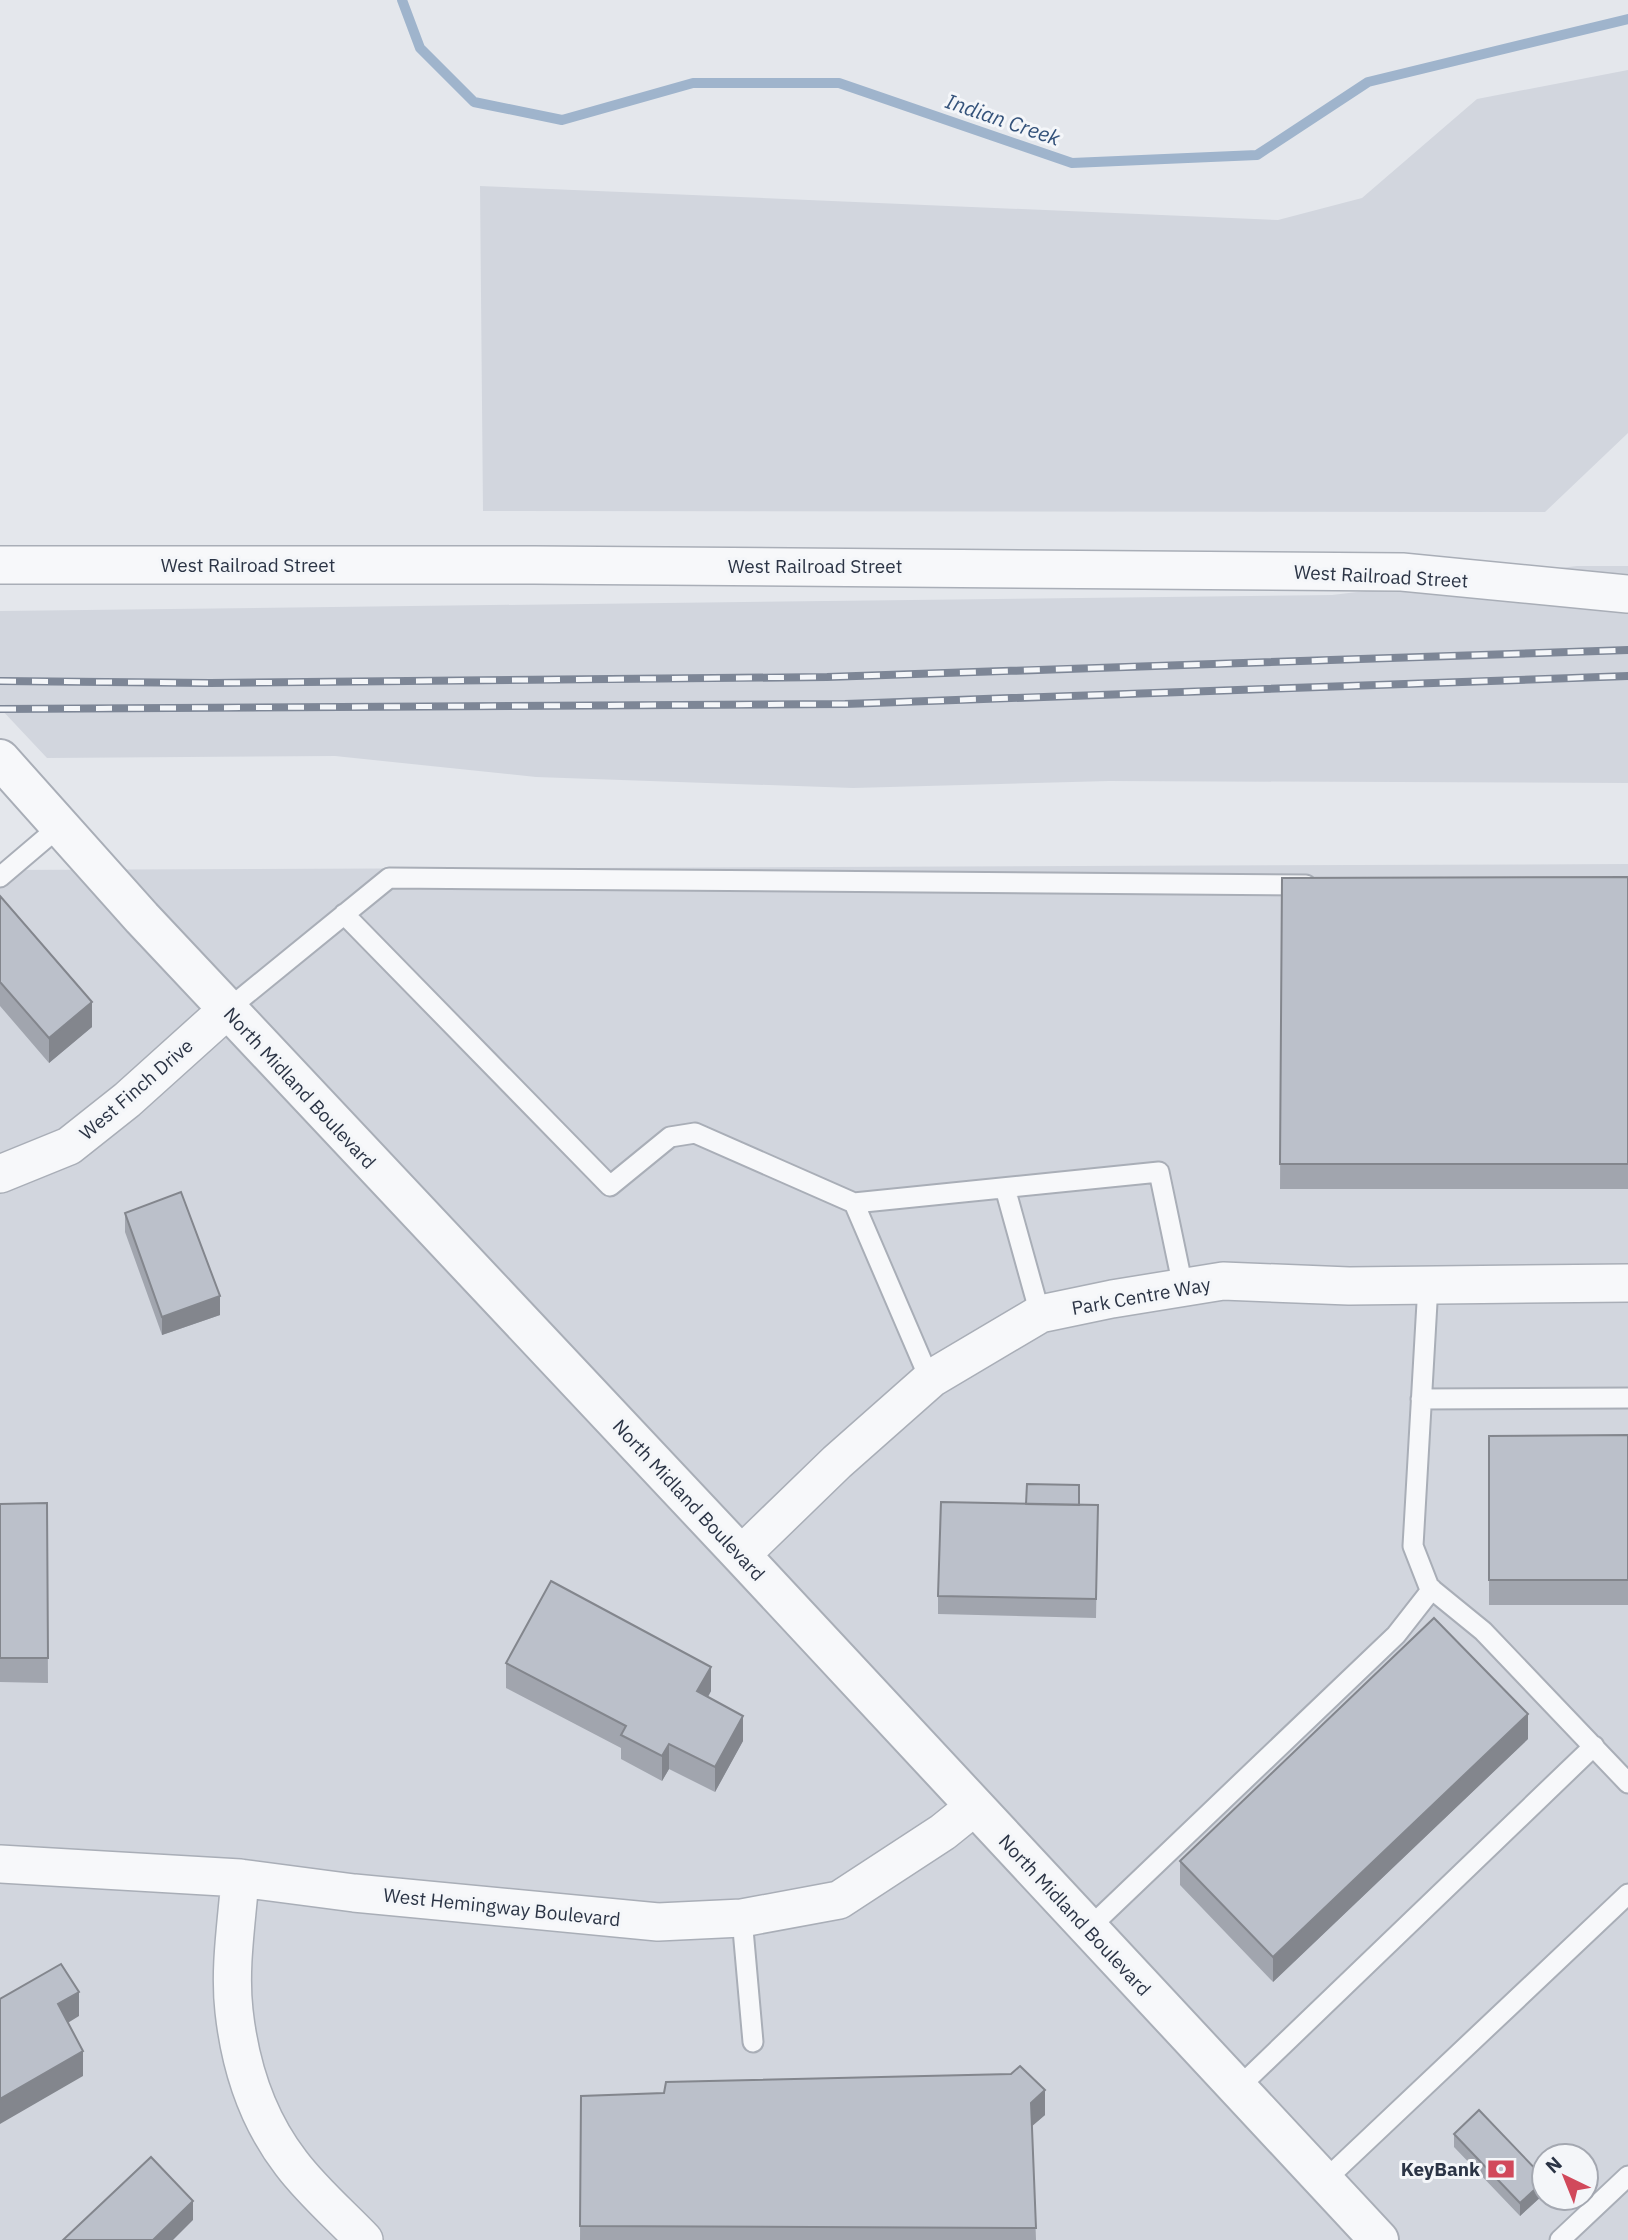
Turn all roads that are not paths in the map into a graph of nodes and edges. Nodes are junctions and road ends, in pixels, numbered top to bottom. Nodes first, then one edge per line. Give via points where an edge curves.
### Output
1 (0, 565) edge
2 (1628, 594) edge
3 (0, 759) edge
4 (60, 826) junction
5 (0, 877) edge
6 (1322, 886) edge
7 (344, 914) junction
8 (227, 1010) junction
9 (0, 1174) edge
10 (1005, 1188) junction
11 (855, 1203) junction
12 (1628, 1283) edge
13 (1427, 1285) junction
14 (1183, 1287) junction
15 (1040, 1314) junction
16 (930, 1380) junction
17 (1628, 1398) edge
18 (1421, 1399) junction
19 (741, 1555) junction
20 (1432, 1589) junction
21 (1594, 1746) junction
22 (1628, 1783) edge
23 (974, 1807) junction
24 (0, 1864) edge
25 (240, 1878) junction
26 (1628, 1895) edge
27 (743, 1918) junction
28 (1088, 1929) junction
29 (753, 2042) dead end
30 (1237, 2089) junction
31 (1628, 2176) edge
32 (1323, 2182) junction
33 (1366, 2235) edge
34 (364, 2240) edge
35 (1560, 2240) edge

1 - 2 street, West Railroad Street via 1402,572
3 - 4 street, North Midland Boulevard
4 - 5 lane
4 - 8 street, North Midland Boulevard
6 - 7 lane via 389,878
7 - 8 lane
7 - 11 lane via 610,1186 670,1137 695,1133
8 - 9 street, West Finch Drive via 69,1146
8 - 19 street, North Midland Boulevard
10 - 11 lane
10 - 14 lane via 1159,1172
10 - 15 lane
11 - 16 lane
12 - 13 street, Park Centre Way
13 - 14 street, Park Centre Way via 1223,1282
13 - 18 lane
14 - 15 street, Park Centre Way
15 - 16 street, Park Centre Way
16 - 19 street, Park Centre Way
17 - 18 lane
18 - 20 lane via 1413,1546
19 - 23 street, North Midland Boulevard
20 - 21 lane via 1483,1631
20 - 28 lane via 1396,1635
21 - 22 lane
21 - 30 lane
23 - 27 street, West Hemingway Boulevard via 839,1899
23 - 28 street, North Midland Boulevard
24 - 25 street, West Hemingway Boulevard
25 - 27 street, West Hemingway Boulevard via 658,1922
25 - 34 street via 234,2010 250,2090 291,2164
26 - 32 lane
27 - 29 lane
28 - 30 street, North Midland Boulevard
30 - 32 street, North Midland Boulevard
31 - 35 lane
32 - 33 street, North Midland Boulevard

